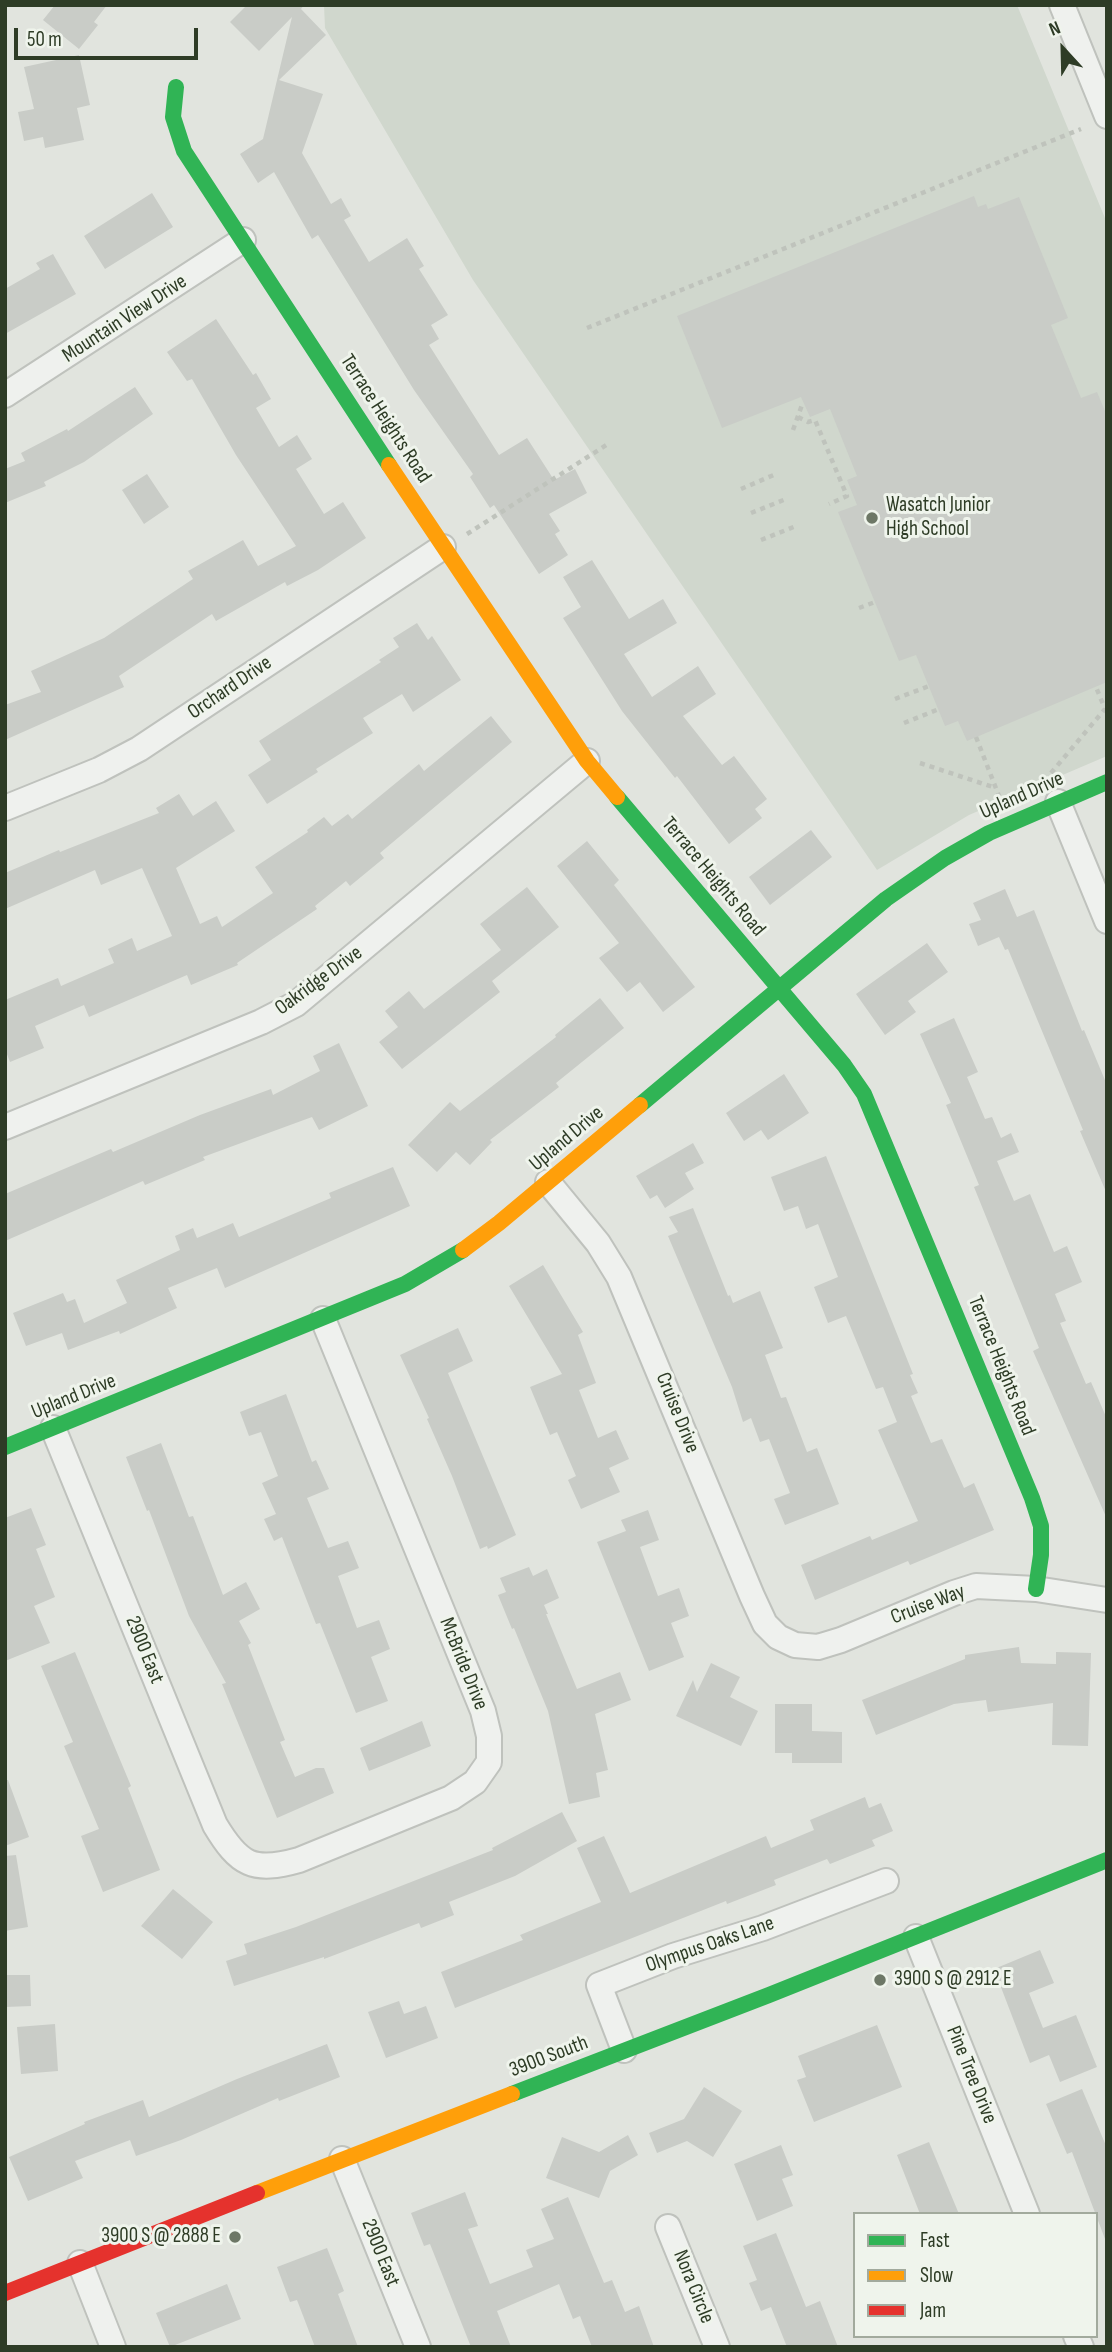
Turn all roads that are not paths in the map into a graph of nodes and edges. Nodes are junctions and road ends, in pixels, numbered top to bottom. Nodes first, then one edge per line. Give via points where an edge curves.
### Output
1 (1062, 5) edge
2 (176, 87) dead end
3 (1107, 116) edge
4 (243, 240) junction
5 (5, 395) edge
6 (452, 542) junction
7 (587, 761) junction
8 (1107, 782) edge
9 (1058, 802) junction
10 (5, 808) edge
11 (1107, 921) edge
12 (779, 988) junction
13 (5, 1126) edge
14 (548, 1182) junction
15 (323, 1319) junction
16 (53, 1428) junction
17 (5, 1447) edge
18 (1037, 1590) junction
19 (1107, 1600) edge
20 (795, 1645) joint
21 (1107, 1860) edge
22 (248, 1864) joint
23 (886, 1881) dead end
24 (916, 1937) junction
25 (624, 2050) junction
26 (342, 2159) junction
27 (1026, 2212) edge
28 (668, 2227) dead end
29 (80, 2263) junction
30 (8, 2284) edge
31 (113, 2347) edge
32 (418, 2347) edge
33 (717, 2347) edge

1 - 3 street
2 - 4 street, Terrace Heights Road via 173,117 184,151
4 - 5 street, Mountain View Drive
4 - 6 street, Terrace Heights Road
6 - 7 street, Terrace Heights Road
6 - 10 street, Orchard Drive via 139,749
7 - 12 street, Terrace Heights Road
7 - 13 street, Oakridge Drive via 296,1004
8 - 9 street, Upland Drive
9 - 11 street
9 - 12 street, Upland Drive via 945,858
12 - 14 street, Upland Drive
12 - 18 street, Terrace Heights Road via 844,1065 878,1123 1032,1498 1041,1526
14 - 15 street, Upland Drive via 452,1258
14 - 20 street, Cruise Drive via 619,1277 765,1624
15 - 16 street, Upland Drive
15 - 22 street, McBride Drive via 483,1711 489,1762 475,1782 451,1798 299,1860 275,1867
16 - 17 street, Upland Drive
16 - 22 street, 2900 East via 215,1825 229,1848
18 - 19 street, Cruise Way
18 - 20 street, Cruise Way via 976,1586 841,1640 818,1647
21 - 24 street, 3900 South
23 - 25 street, Olympus Oaks Lane via 599,1985
24 - 25 street, 3900 South
24 - 27 street, Pine Tree Drive
25 - 26 street, 3900 South
26 - 29 street, 3900 South
26 - 32 street, 2900 East
28 - 33 street, Nora Circle
29 - 30 street, 3900 South
29 - 31 street

